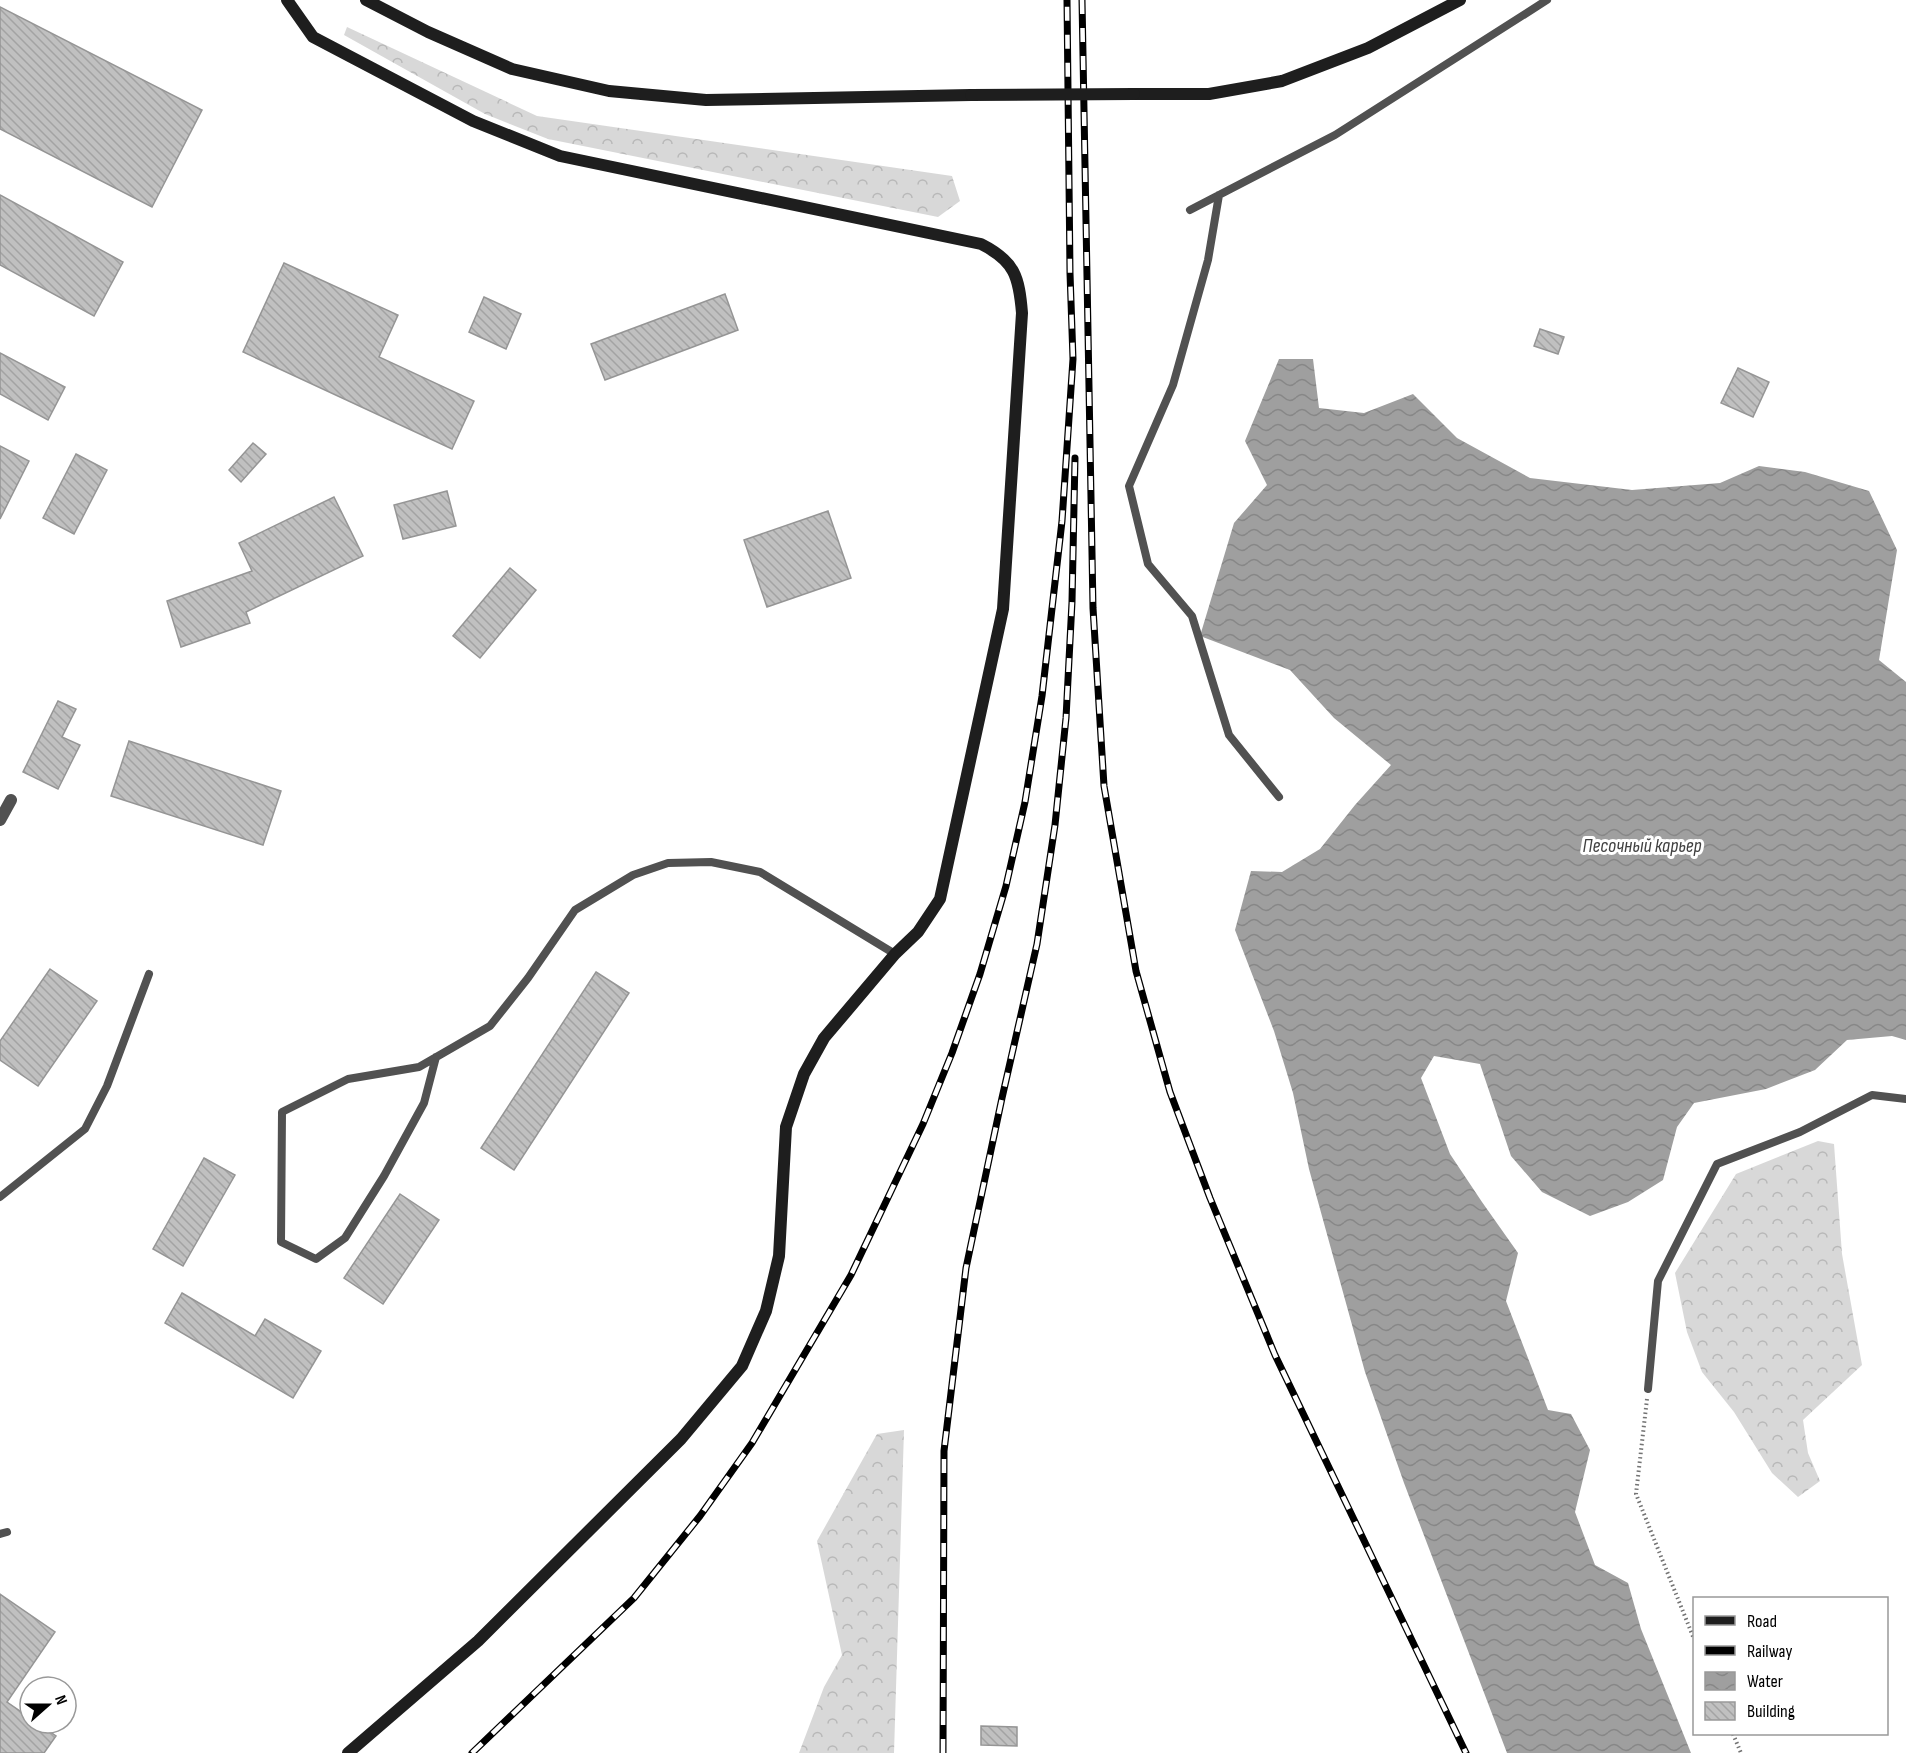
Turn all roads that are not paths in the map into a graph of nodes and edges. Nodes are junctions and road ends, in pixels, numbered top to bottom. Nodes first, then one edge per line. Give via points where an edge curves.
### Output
1 (286, 0) edge
2 (366, 0) edge
3 (1460, 0) edge
4 (1547, 0) edge
5 (1219, 195) junction
6 (1190, 210) dead end
7 (1279, 797) dead end
8 (10, 800) dead end
9 (0, 820) edge
10 (895, 954) junction
11 (149, 974) dead end
12 (436, 1057) junction
13 (1906, 1099) edge
14 (0, 1197) edge
15 (1648, 1389) road end
16 (348, 1753) edge

1 - 10 street via 313,38 473,121 560,156 981,244 998,252 1010,265 1020,288 1023,313 1003,609 940,900 918,932
2 - 3 street, bridge via 512,69 609,91 706,100 1209,94 1282,81 1368,48
4 - 5 lane via 1335,135
5 - 6 lane
5 - 7 lane via 1208,260 1173,385 1129,486 1148,564 1192,616 1229,735
8 - 9 street
10 - 12 lane via 760,872 711,862 668,863 633,874 575,910 490,1026
10 - 16 street via 824,1038 804,1074 786,1127 778,1256 766,1311 742,1366 681,1439 486,1633
11 - 14 lane via 85,1129
12 - 12 lane via 419,1067 348,1079 282,1112 280,1242 316,1259 345,1238 424,1103
13 - 15 lane via 1872,1095 1800,1132 1717,1164 1659,1281

